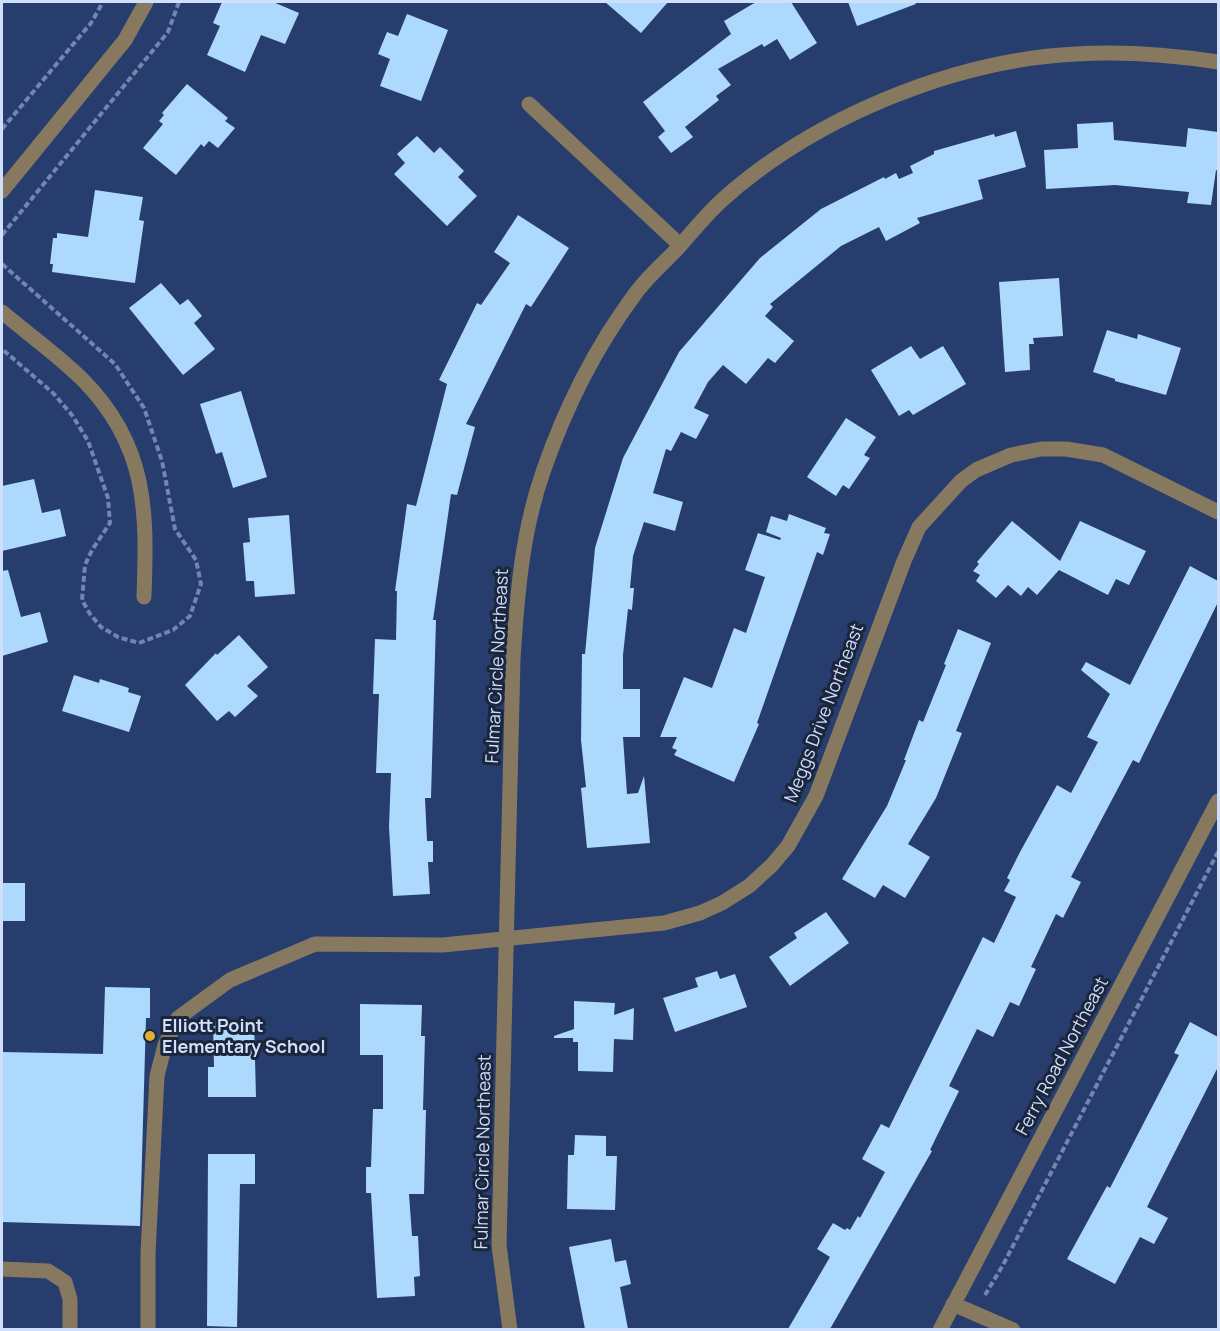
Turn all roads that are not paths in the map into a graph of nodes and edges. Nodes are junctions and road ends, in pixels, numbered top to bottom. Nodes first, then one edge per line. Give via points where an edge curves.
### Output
1 (147, 2) edge
2 (1218, 62) edge
3 (529, 104) dead end
4 (2, 191) edge
5 (680, 245) junction
6 (2, 312) edge
7 (1218, 512) edge
8 (144, 597) dead end
9 (1218, 801) edge
10 (506, 938) junction
11 (2, 1269) edge
12 (953, 1304) junction
13 (70, 1329) edge
14 (148, 1329) edge
15 (510, 1329) edge
16 (940, 1329) edge
17 (1013, 1329) edge

1 - 4 street via 125,40
2 - 5 street, Fulmar Circle Northeast via 1183,56 1039,57 978,69 918,87 848,116 783,153 721,201
3 - 5 street
5 - 10 street, Fulmar Circle Northeast via 637,291 596,354 569,404 542,474 529,522 517,590 514,636
6 - 8 street via 82,378 114,417 133,455 145,512
7 - 10 street, Meggs Drive Northeast via 1103,455 1041,449 1011,455 976,470 919,527 816,796 788,846 772,865 723,903 673,921
9 - 12 street, Ferry Road Northeast
10 - 14 street, Meggs Drive Northeast via 443,945 315,944 230,980 178,1018 165,1045 157,1076
10 - 15 street, Fulmar Circle Northeast via 499,1245
11 - 13 street via 48,1271 65,1282 70,1299
12 - 16 street, Ferry Road Northeast
12 - 17 street

